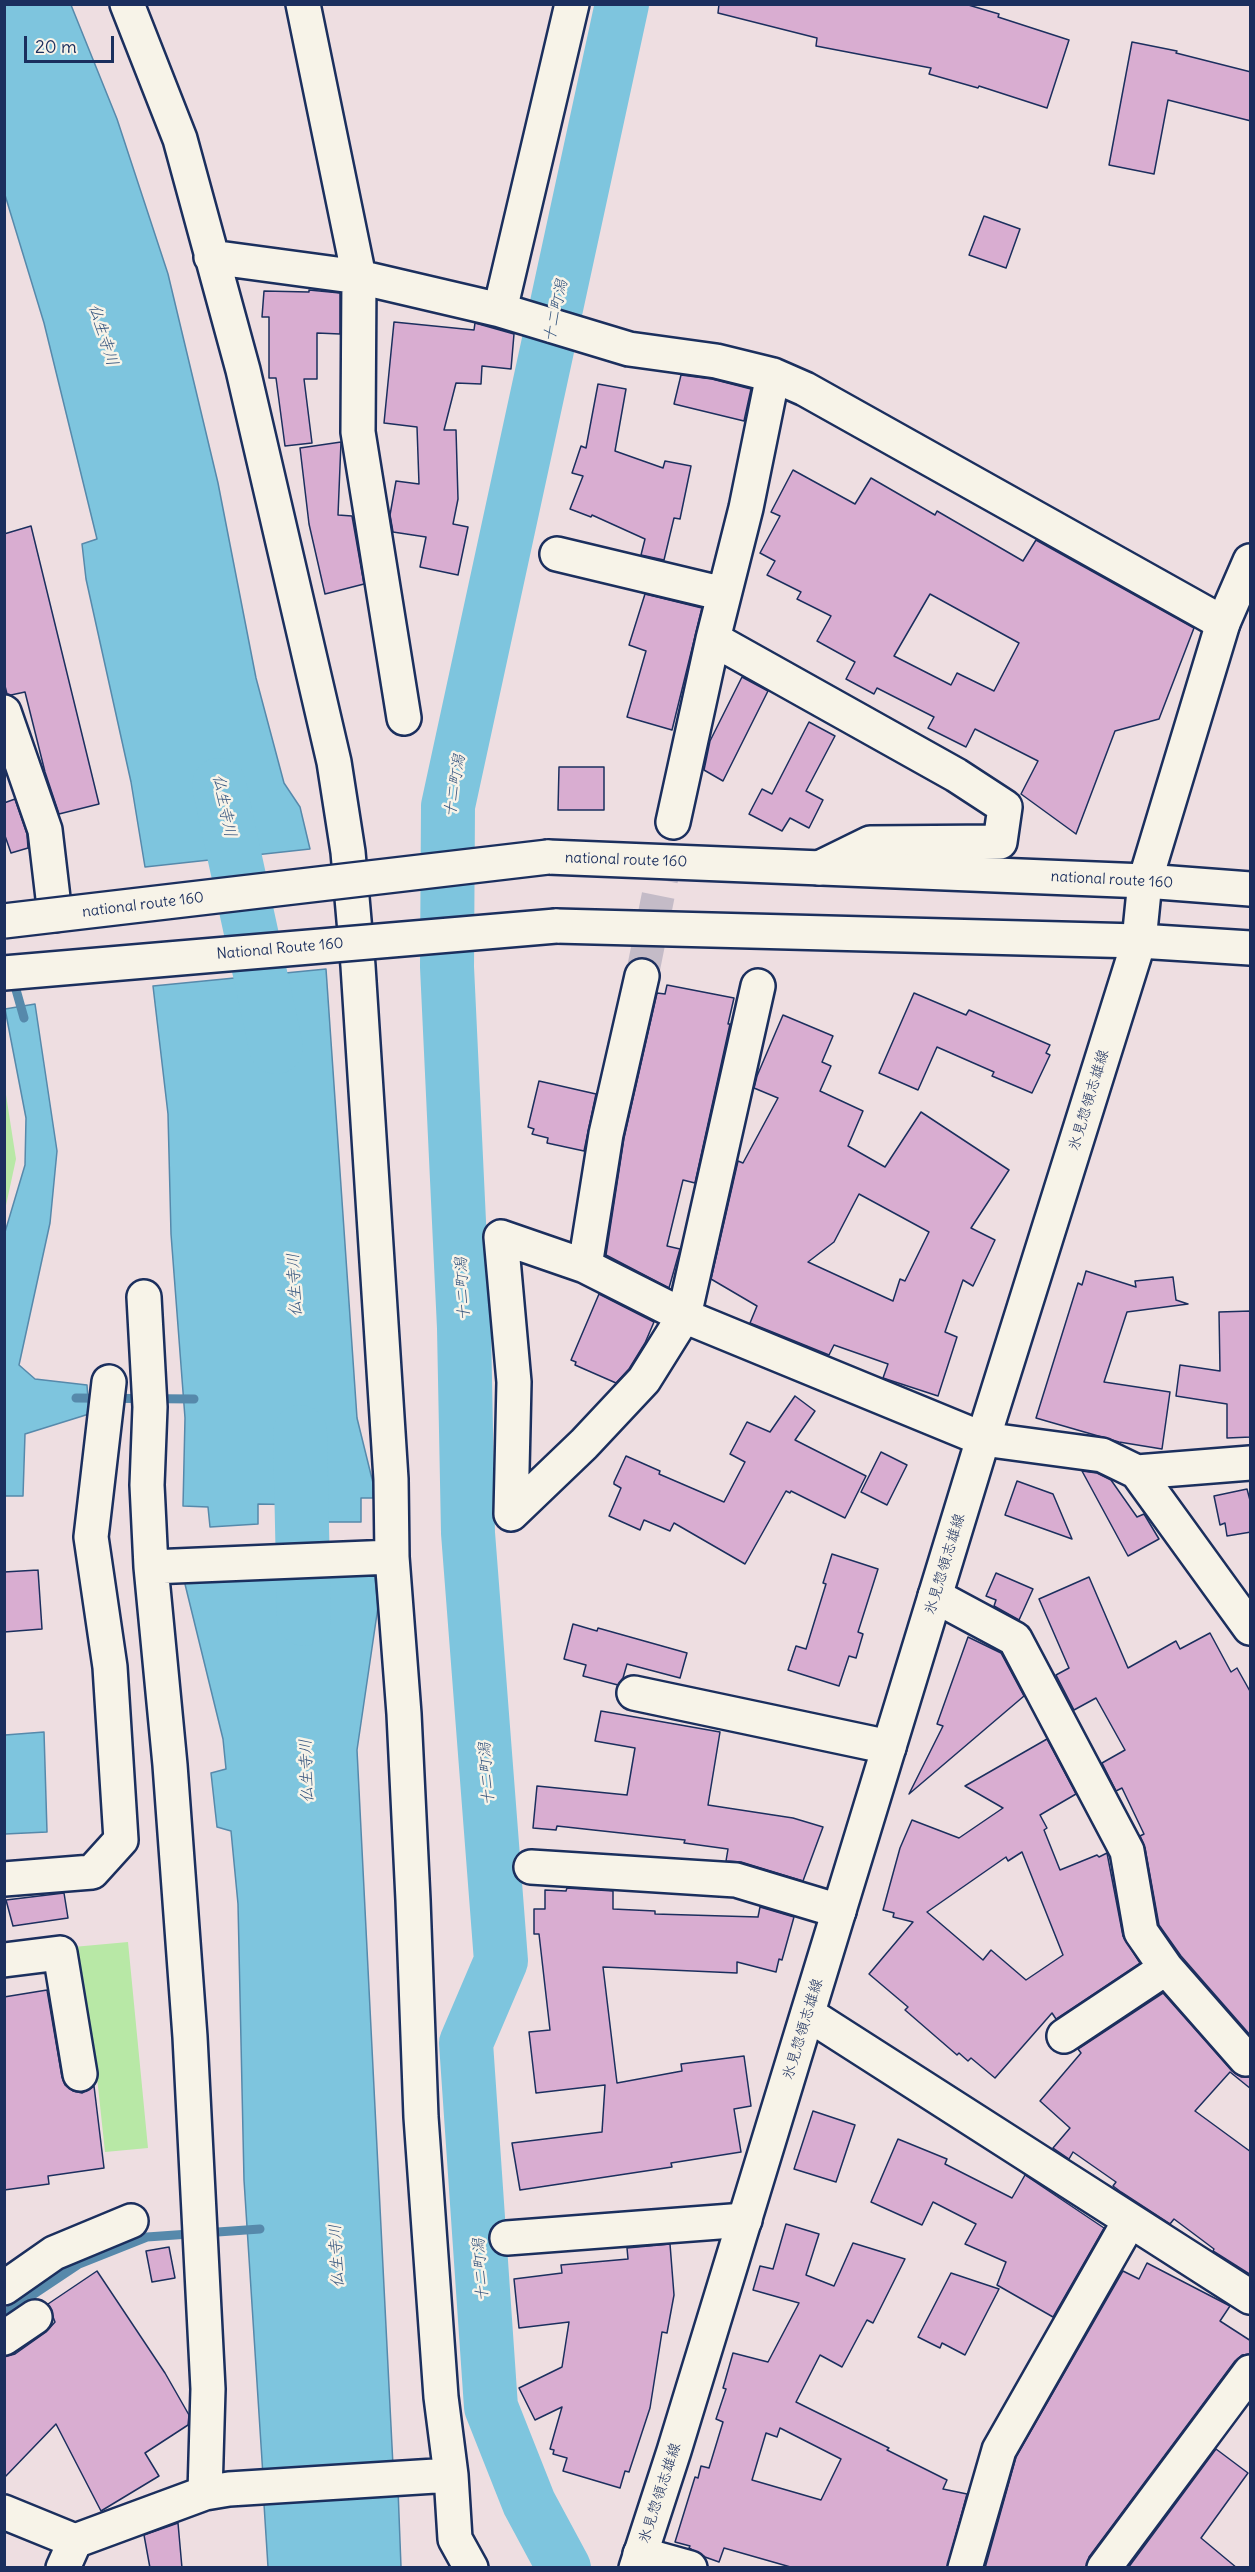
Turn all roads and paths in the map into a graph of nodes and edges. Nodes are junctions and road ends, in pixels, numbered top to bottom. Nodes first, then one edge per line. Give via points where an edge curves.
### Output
1 (127, 4) edge
2 (303, 4) edge
3 (572, 4) edge
4 (211, 257) junction
5 (359, 277) junction
6 (500, 310) junction
7 (773, 375) junction
8 (557, 554) dead end
9 (1251, 561) edge
10 (724, 594) junction
11 (1223, 623) junction
12 (713, 639) junction
13 (4, 712) edge
14 (404, 718) dead end
15 (673, 822) tunnel mouth
16 (819, 868) junction
17 (1145, 881) junction
18 (1251, 889) edge
19 (55, 915) junction
20 (4, 921) edge
21 (1139, 941) junction
22 (1251, 948) edge
23 (4, 973) edge
24 (642, 976) tunnel mouth
25 (758, 986) dead end
26 (585, 1266) junction
27 (144, 1297) dead end
28 (684, 1316) junction
29 (109, 1382) dead end
30 (983, 1439) junction
31 (1251, 1462) edge
32 (1137, 1472) junction
33 (392, 1557) junction
34 (151, 1568) junction
35 (935, 1596) junction
36 (1251, 1628) edge
37 (634, 1694) dead end
38 (890, 1747) junction
39 (531, 1868) dead end
40 (4, 1879) edge
41 (839, 1911) junction
42 (4, 1960) edge
43 (1166, 1968) junction
44 (808, 2014) junction
45 (1064, 2036) dead end
46 (1246, 2059) dead end
47 (80, 2074) dead end
48 (745, 2220) junction
49 (1130, 2220) junction
50 (131, 2221) dead end
51 (507, 2238) dead end
52 (4, 2288) edge
53 (1251, 2297) edge
54 (35, 2317) dead end
55 (4, 2338) edge
56 (1251, 2372) edge
57 (451, 2475) junction
58 (217, 2491) junction
59 (4, 2512) edge
60 (69, 2554) edge
61 (455, 2554) edge
62 (638, 2562) edge
63 (471, 2568) edge
64 (690, 2568) edge
65 (965, 2568) edge
66 (1104, 2568) edge

1 - 4 main road via 180,139
2 - 5 main road
3 - 6 main road
4 - 5 main road
4 - 33 main road via 243,370 334,762 348,852 391,1479
5 - 6 main road
5 - 14 main road via 358,432
6 - 7 main road via 629,349 716,361
7 - 10 main road via 747,508
7 - 11 main road via 805,389
8 - 10 main road
9 - 11 main road, 氷見惣領志雄線
10 - 12 main road
11 - 17 main road, 氷見惣領志雄線
12 - 15 main road
12 - 16 main road via 956,775 1005,807 999,842 870,843
13 - 19 main road via 45,830
16 - 17 main road, national route 160
16 - 19 main road, national route 160, bridge via 548,857
17 - 18 main road, national route 160
17 - 21 main road, 氷見惣領志雄線
19 - 20 main road, national route 160, bridge
21 - 22 main road
21 - 23 main road, National Route 160, bridge via 556,926
21 - 30 main road, 氷見惣領志雄線
24 - 26 main road via 606,1134
25 - 28 main road
26 - 28 main road
26 - 28 main road via 501,1237 514,1382 511,1514 644,1380
27 - 34 main road via 150,1407 147,1485
28 - 30 main road
29 - 40 main road via 91,1537 110,1667 122,1840 92,1872
30 - 32 main road via 1102,1455
30 - 35 main road, 氷見惣領志雄線
31 - 32 main road
32 - 36 main road
33 - 34 main road
33 - 57 main road via 405,1714 421,2117 441,2397
34 - 58 main road via 189,2026
35 - 38 main road, 氷見惣領志雄線
35 - 43 main road via 1015,1638 1127,1851 1141,1932
37 - 38 main road
38 - 41 main road, 氷見惣領志雄線
39 - 41 main road via 736,1880
41 - 44 main road, 氷見惣領志雄線
42 - 47 main road via 60,1953
43 - 45 main road
43 - 46 main road
44 - 48 main road, 氷見惣領志雄線
44 - 49 main road
48 - 51 main road
48 - 62 main road, 氷見惣領志雄線
49 - 53 main road
49 - 65 main road via 999,2450
50 - 52 main road via 54,2253
54 - 55 main road
56 - 66 main road
57 - 58 main road
57 - 61 main road
58 - 60 main road
59 - 60 main road
61 - 63 main road
62 - 64 main road

